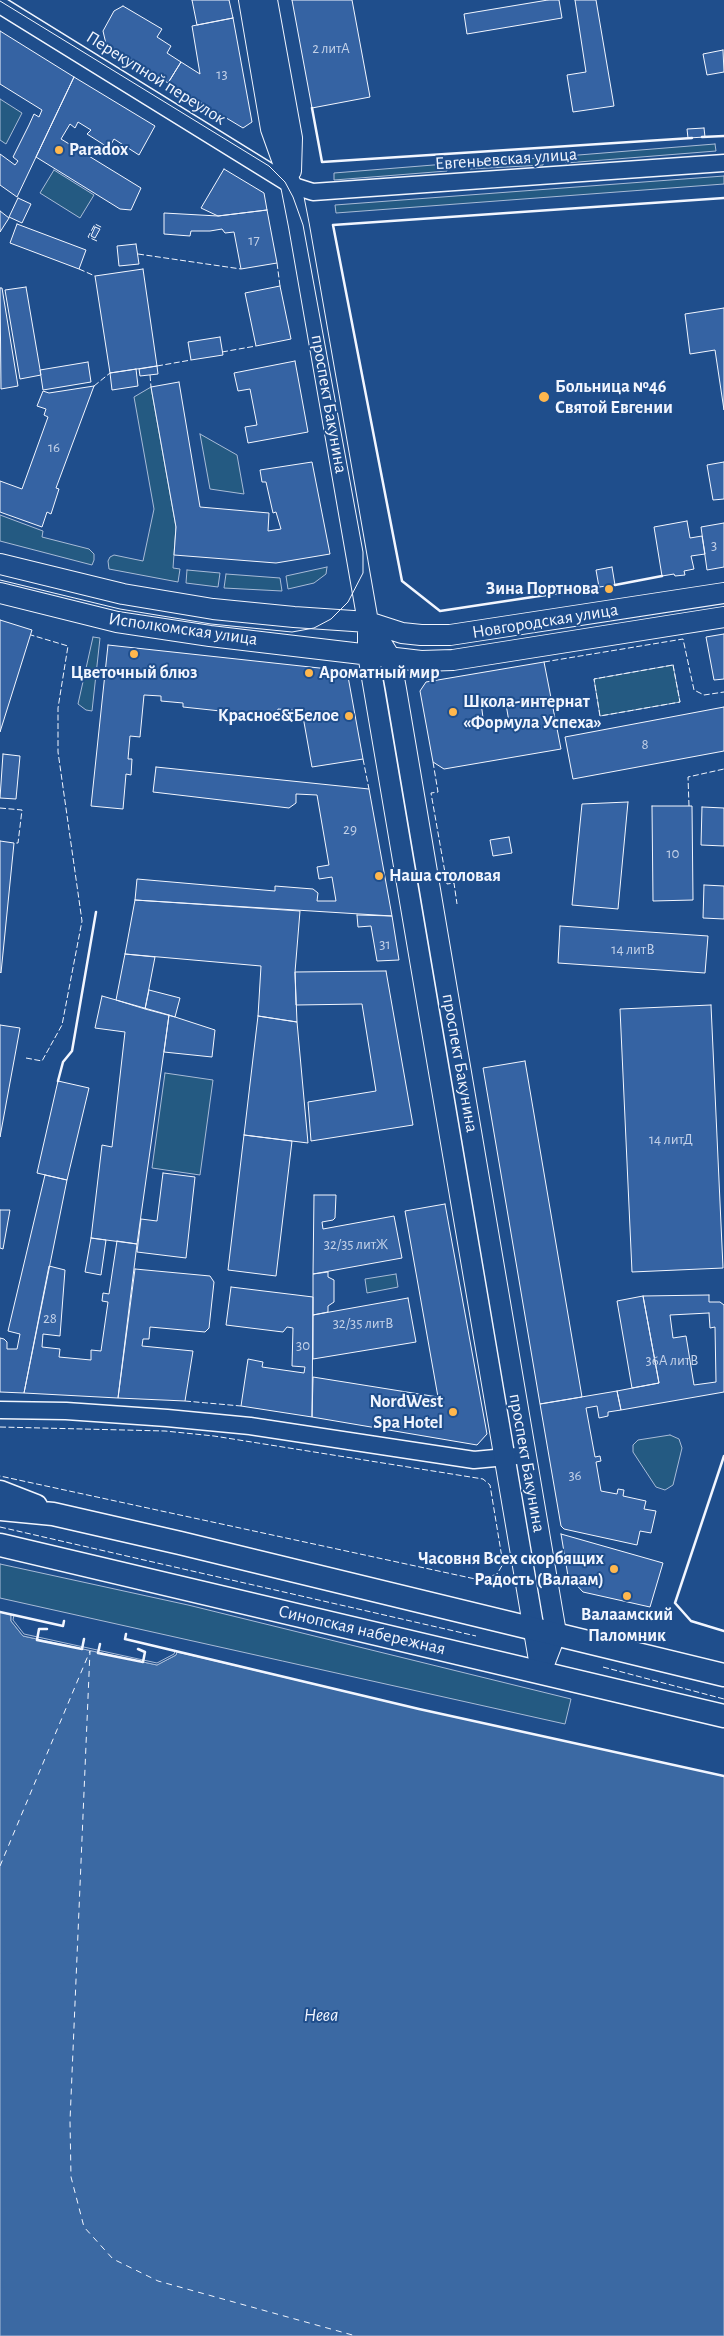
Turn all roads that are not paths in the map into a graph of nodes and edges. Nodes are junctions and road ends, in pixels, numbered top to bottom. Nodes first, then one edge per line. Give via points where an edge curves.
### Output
1 (249, 0) edge
2 (267, 0) edge
3 (0, 5) edge
4 (724, 163) edge
5 (291, 186) junction
6 (0, 564) edge
7 (0, 593) edge
8 (724, 593) edge
9 (724, 617) edge
10 (368, 622) junction
11 (368, 654) junction
12 (390, 657) junction
13 (0, 1410) edge
14 (526, 1454) junction
15 (505, 1458) junction
16 (0, 1492) edge
17 (0, 1509) edge
18 (53, 1514) junction
19 (0, 1546) edge
20 (533, 1628) junction
21 (556, 1633) junction
22 (541, 1672) junction
23 (724, 1675) edge
24 (724, 1716) edge

1 - 5 street, проспект Бакунина via 271,128
2 - 5 street, проспект Бакунина via 292,138
3 - 5 street, Перекупной переулок
4 - 5 street, Евгеньевская улица via 330,192 313,192
5 - 10 street, проспект Бакунина
6 - 10 street, Исполкомская улица via 114,592 204,607
7 - 11 street, Исполкомская улица via 117,622
8 - 10 street, Новгородская улица via 450,635 402,633
9 - 12 street, Новгородская улица via 453,660 420,661
10 - 11 street, проспект Бакунина
10 - 12 street, проспект Бакунина
11 - 12 street, Новгородская улица
11 - 15 street, проспект Бакунина
12 - 14 street, проспект Бакунина
13 - 15 street via 167,1418 250,1426 474,1460
14 - 15 street
14 - 21 street, проспект Бакунина
15 - 20 street, проспект Бакунина
16 - 18 main road
17 - 18 main road
18 - 20 main road
19 - 22 main road, Синопская набережная
20 - 21 main road
20 - 22 street, проспект Бакунина
21 - 22 street
21 - 23 main road
22 - 24 main road, Синопская набережная

